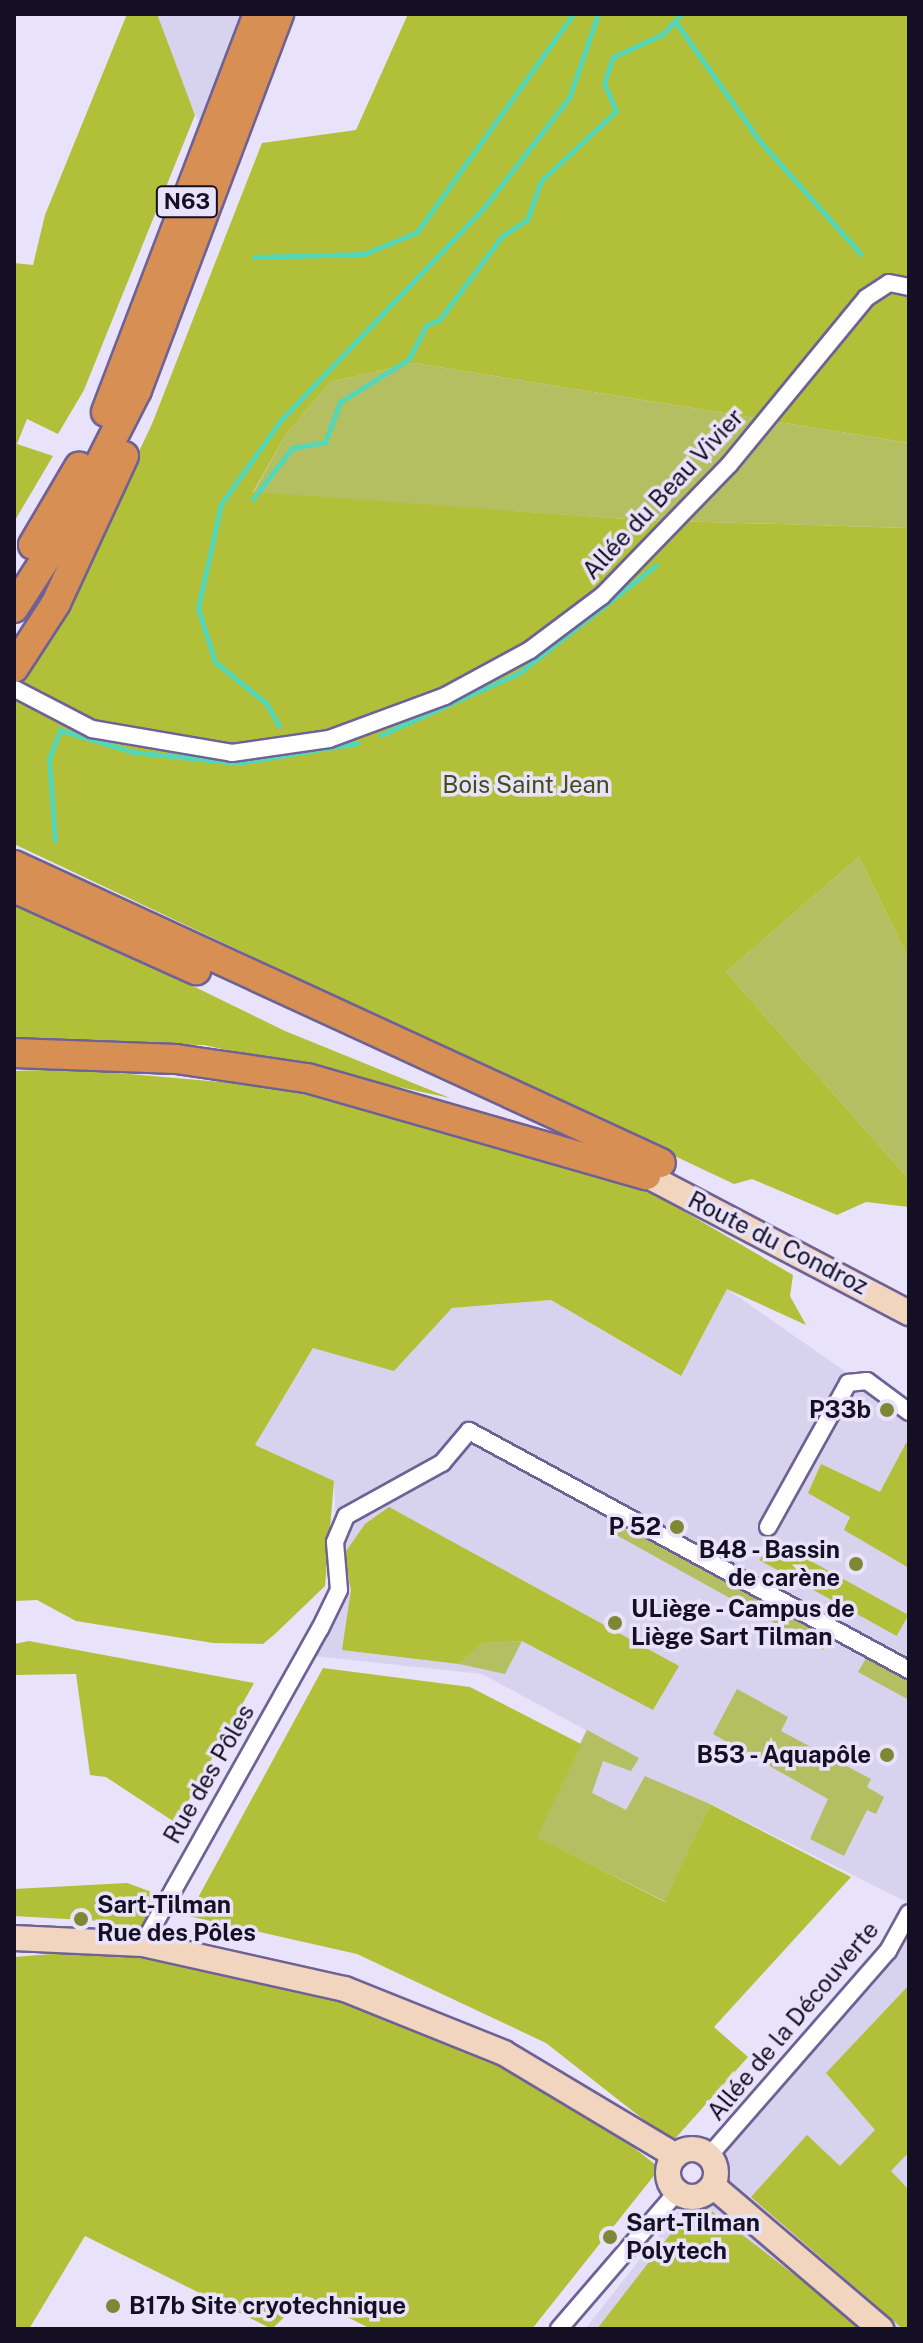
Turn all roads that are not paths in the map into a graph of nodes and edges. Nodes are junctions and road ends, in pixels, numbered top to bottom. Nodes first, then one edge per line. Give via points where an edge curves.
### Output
1 (258, 14) edge
2 (279, 14) edge
3 (905, 285) edge
4 (137, 390) junction
5 (14, 576) edge
6 (14, 608) edge
7 (14, 668) edge
8 (15, 689) edge
9 (14, 853) edge
10 (14, 865) edge
11 (58, 885) junction
12 (14, 888) edge
13 (14, 1053) edge
14 (654, 1169) junction
15 (821, 1266) junction
16 (907, 1300) edge
17 (909, 1327) edge
18 (909, 1412) edge
19 (768, 1527) dead end
20 (909, 1670) edge
21 (909, 1913) edge
22 (14, 1938) edge
23 (143, 1944) junction
24 (676, 2156) junction
25 (709, 2156) junction
26 (713, 2186) junction
27 (677, 2192) junction
28 (559, 2329) edge
29 (881, 2329) edge

1 - 5 highway, N63 via 116,390
2 - 4 highway, N63
3 - 8 street, Allée du Beau Vivier via 866,298 729,465 602,596 530,650 445,696 329,739 232,753 92,729
4 - 6 highway, N63 via 72,518
4 - 7 highway via 137,423 111,488 56,603
9 - 11 highway
10 - 11 highway
11 - 14 highway
12 - 14 highway
13 - 14 highway via 176,1059 307,1078
14 - 15 main road, Route du Condroz
14 - 16 main road, Route du Condroz
15 - 16 main road, Route du Condroz
15 - 17 main road
18 - 19 street via 867,1381 848,1383
20 - 23 street, Rue des Pôles via 469,1431 442,1463 346,1516 335,1542 339,1590
21 - 25 street, Allée de la Découverte via 888,1951
22 - 23 main road
23 - 24 main road via 284,1971 418,2015 569,2087
24 - 25 main road via 696,2150
24 - 27 main road via 668,2170
25 - 26 main road
26 - 27 main road via 699,2197
26 - 29 main road
27 - 28 street

